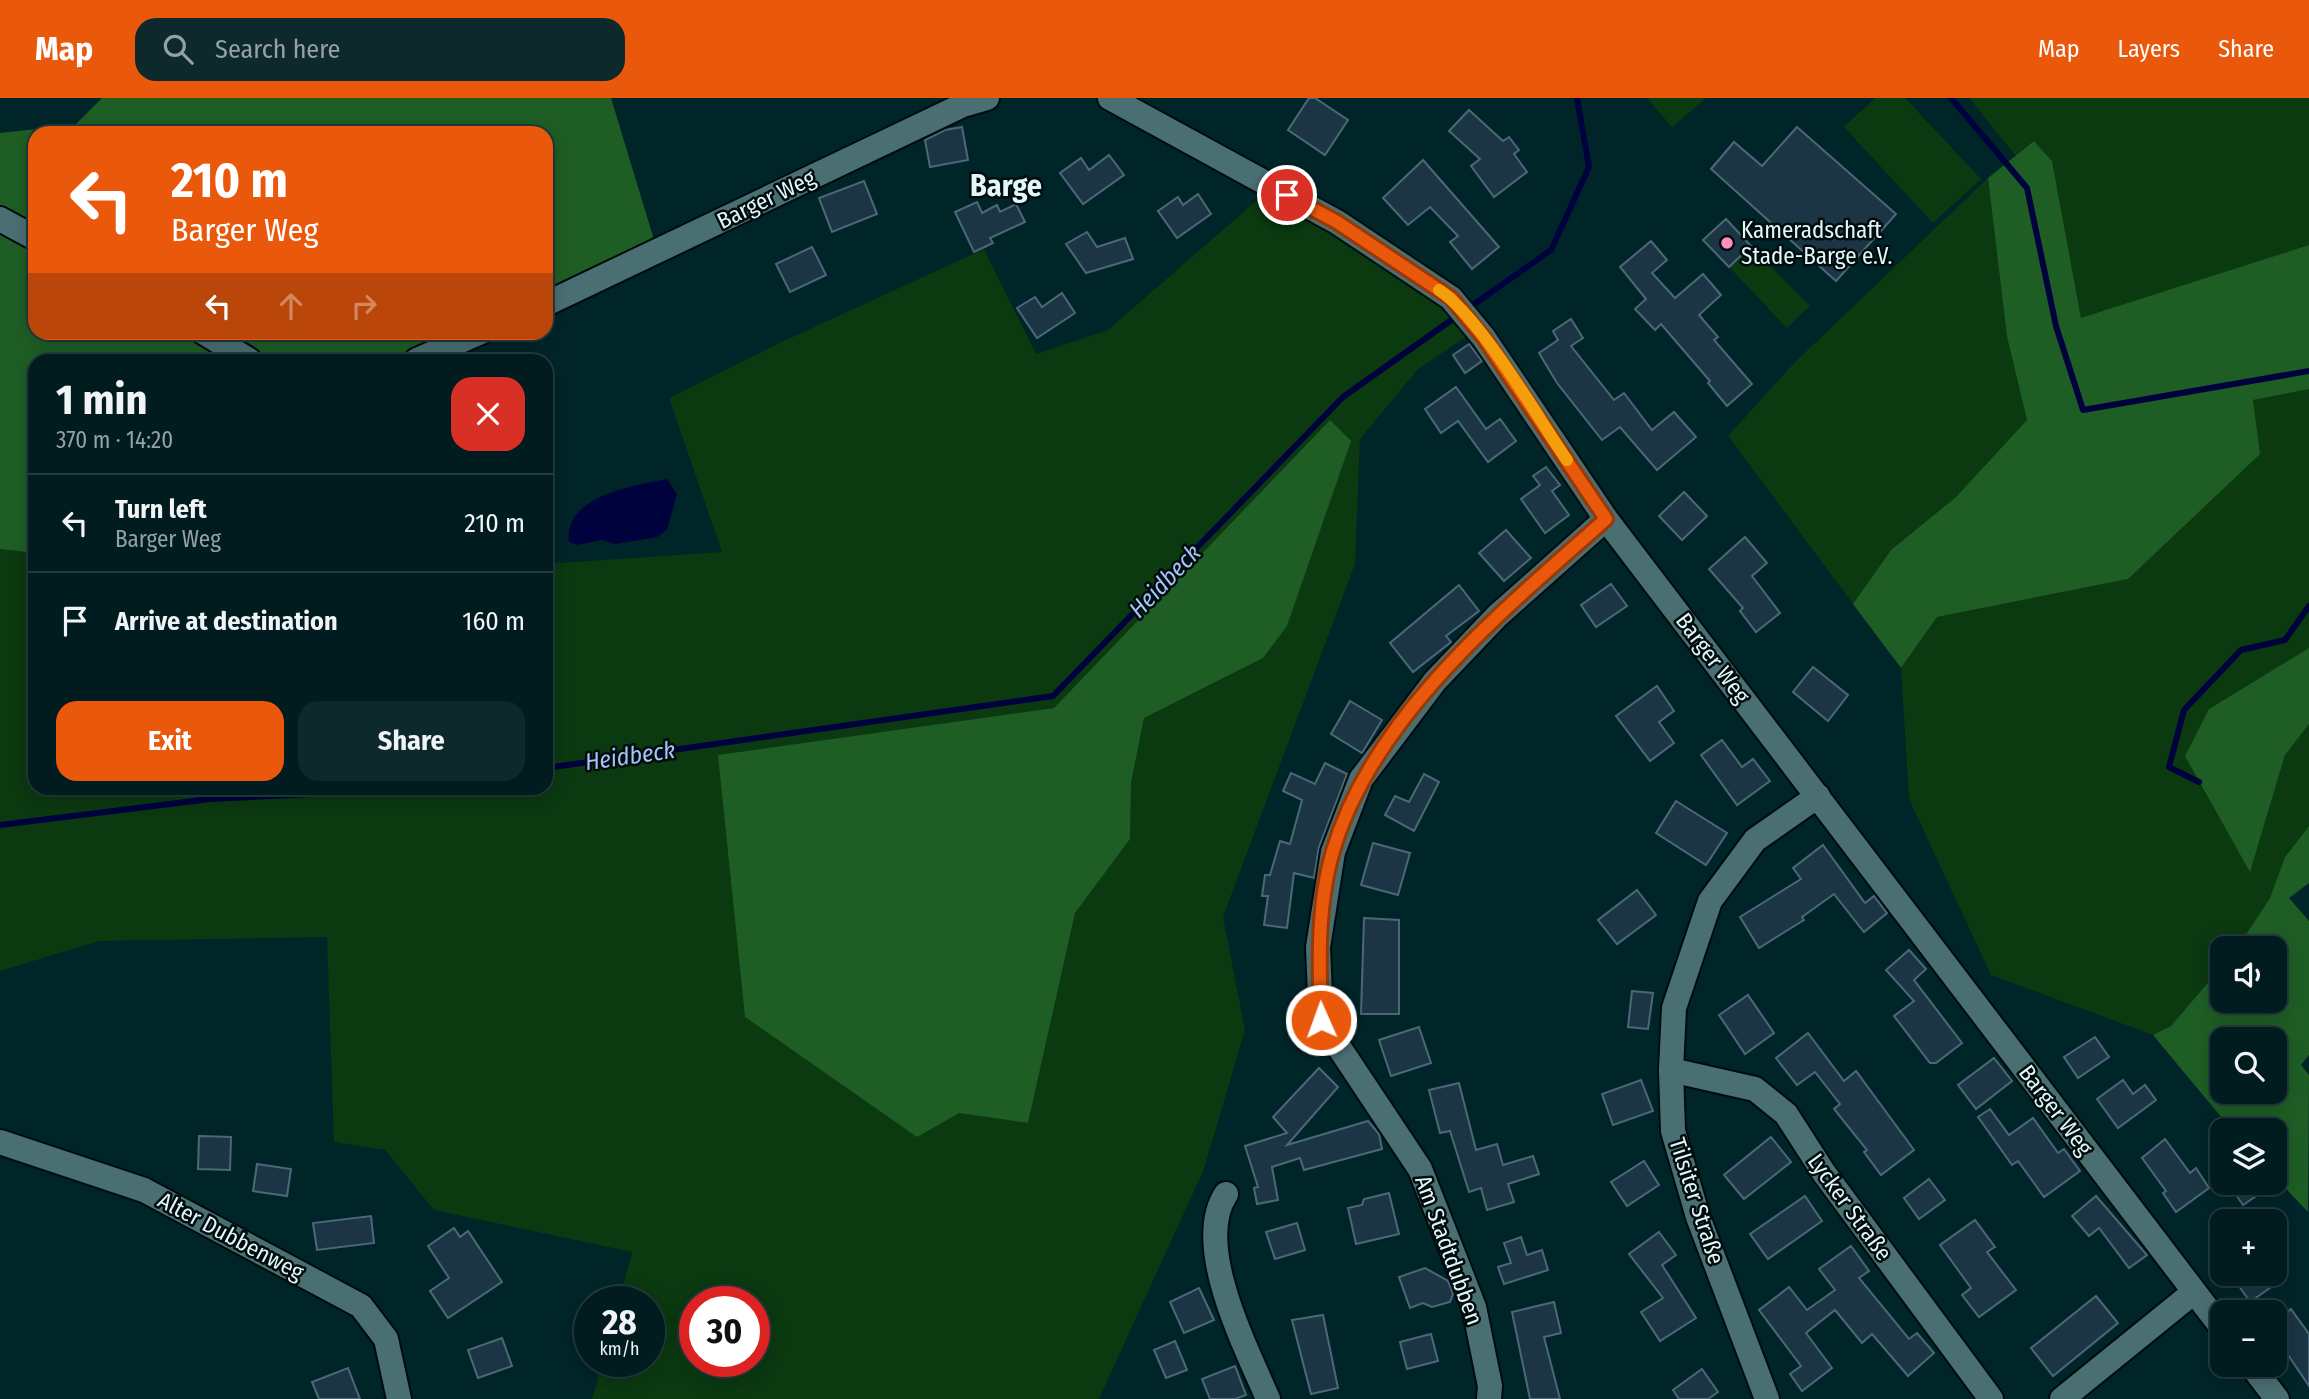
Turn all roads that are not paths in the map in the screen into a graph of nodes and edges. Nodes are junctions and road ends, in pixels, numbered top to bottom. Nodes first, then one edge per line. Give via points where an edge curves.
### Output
1 (987, 98) edge
2 (1110, 98) edge
3 (0, 219) edge
4 (28, 233) edge
5 (553, 301) edge
6 (216, 340) edge
7 (463, 340) edge
8 (239, 354) edge
9 (431, 354) edge
10 (1606, 519) junction
11 (1818, 796) junction
12 (1671, 1070) junction
13 (0, 1142) edge
14 (1226, 1194) dead end
15 (2194, 1292) junction
16 (2210, 1313) edge
17 (2260, 1377) edge
18 (399, 1399) edge
19 (1268, 1399) edge
20 (1489, 1399) edge
21 (1768, 1399) edge
22 (1991, 1399) edge
23 (2062, 1399) edge
24 (2277, 1399) edge

1 - 5 street, Barger Weg via 940,116
2 - 10 street, Barger Weg via 1337,222 1451,298 1484,338
3 - 4 street
6 - 8 street
7 - 9 street
10 - 11 street, Barger Weg
10 - 20 street, Am Stadtdubben via 1497,616 1435,681 1361,779 1333,852 1318,947 1321,1020 1420,1169 1474,1307
11 - 12 street, Tilsiter Straße via 1755,840 1710,901 1674,1009
11 - 15 street, Barger Weg
12 - 21 street, Tilsiter Straße via 1673,1131 1698,1217
12 - 22 street, Lycker Straße via 1755,1089 1786,1114 1824,1173
13 - 18 street, Alter Dubbenweg via 144,1190 361,1306 386,1339
14 - 19 street via 1220,1203 1215,1240 1227,1300
15 - 16 street, Barger Weg
15 - 23 street
17 - 24 street

